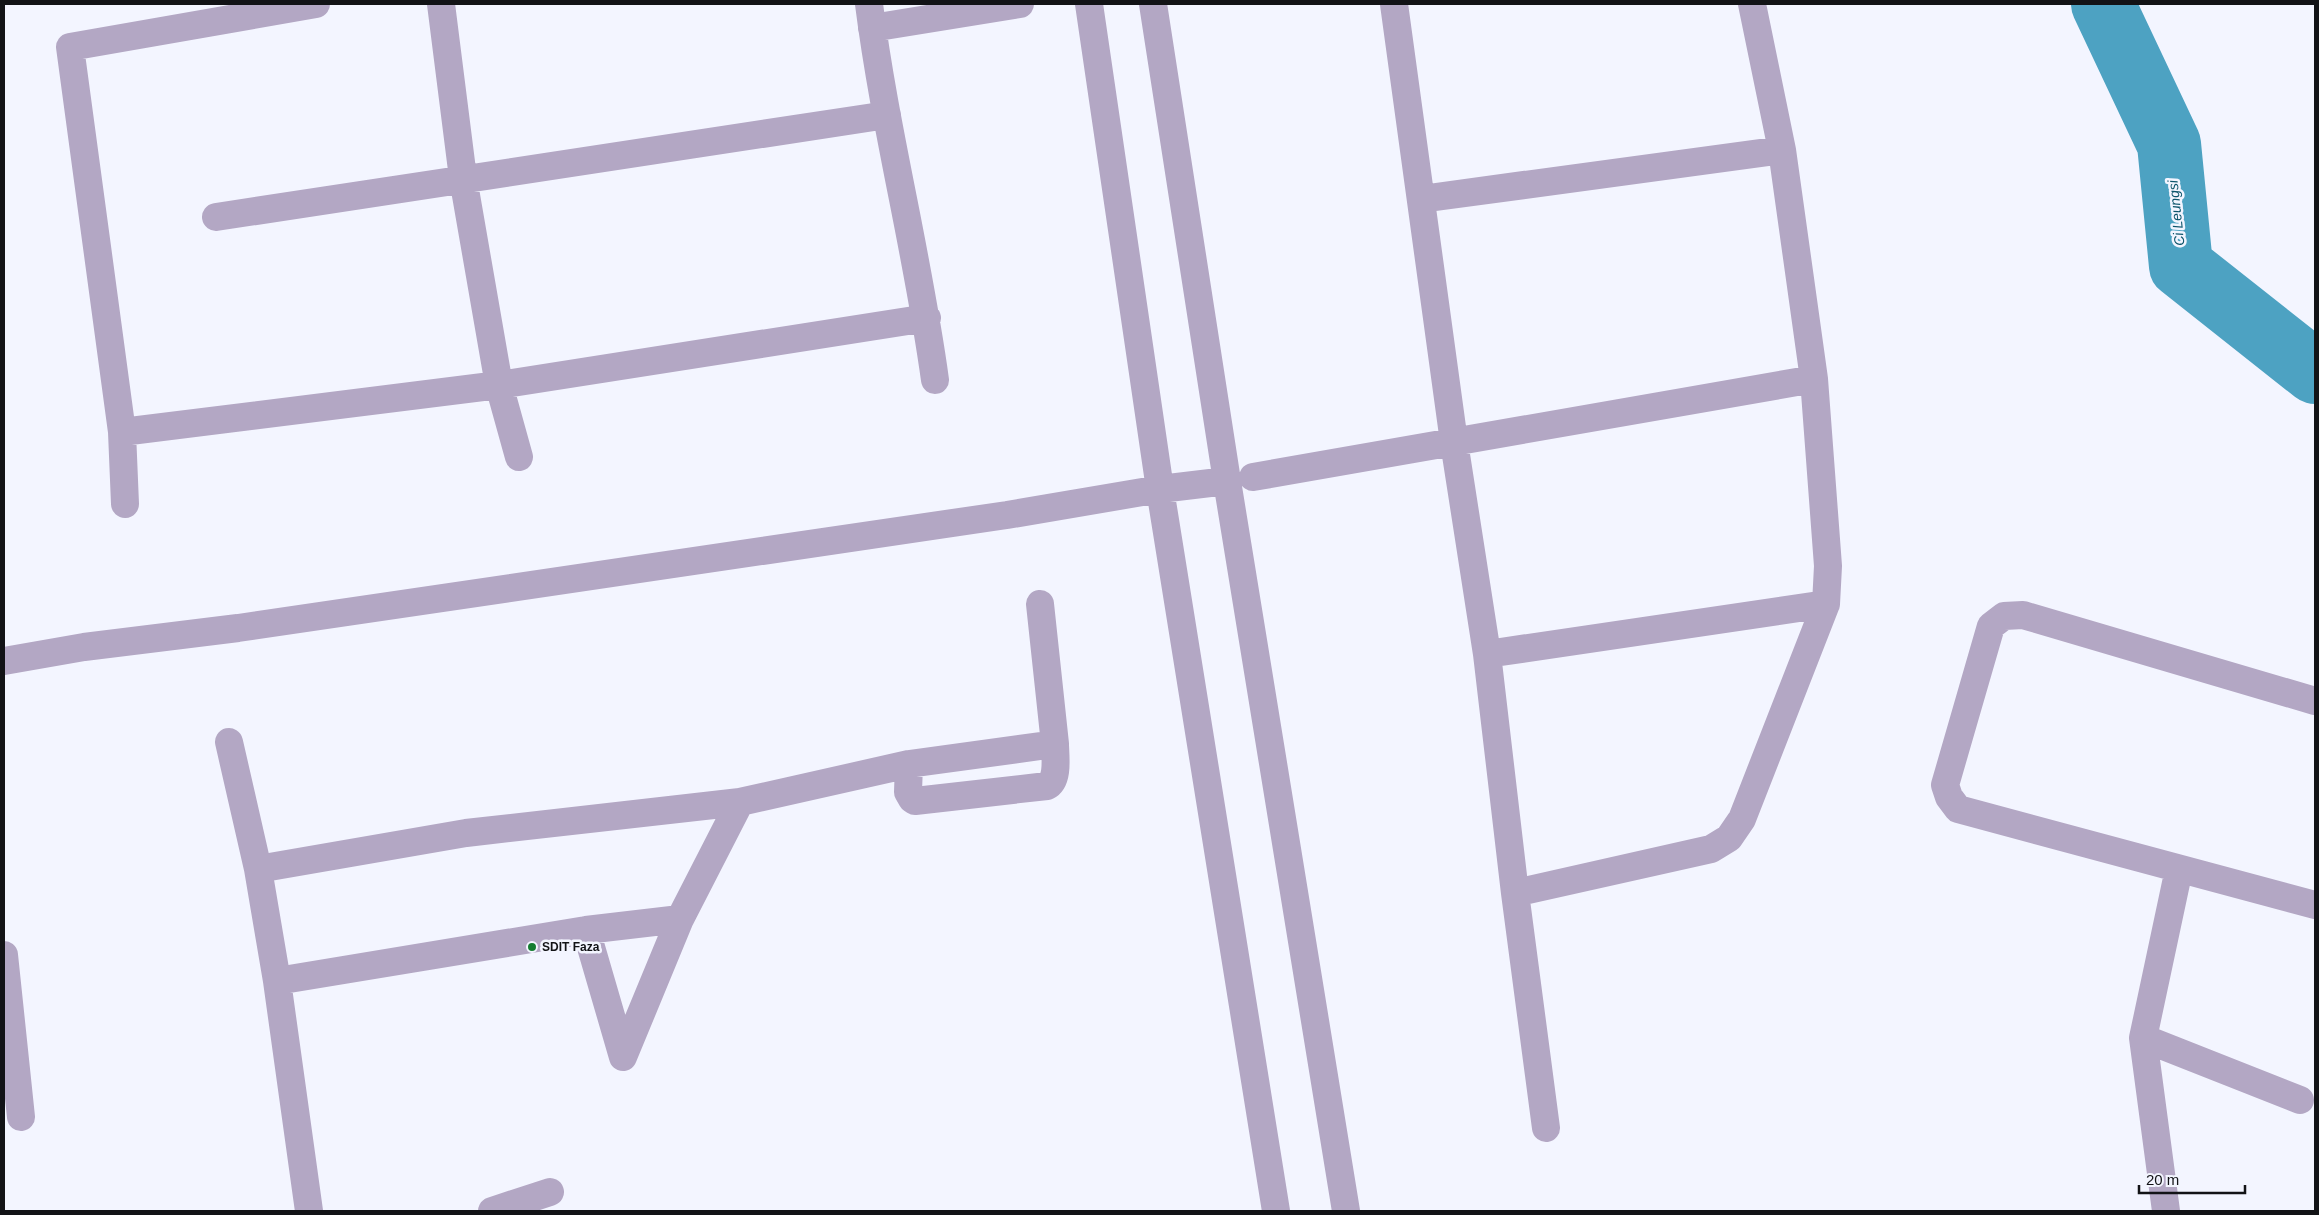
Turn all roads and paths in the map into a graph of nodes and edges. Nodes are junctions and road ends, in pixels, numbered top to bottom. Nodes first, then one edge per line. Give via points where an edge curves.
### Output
1 (316, 4) edge
2 (441, 4) edge
3 (1020, 4) edge
4 (1089, 4) edge
5 (1153, 4) edge
6 (1394, 4) edge
7 (1752, 4) edge
8 (870, 16) edge
9 (887, 115) junction
10 (1782, 150) junction
11 (463, 178) junction
12 (1421, 199) junction
13 (216, 216) dead end
14 (927, 318) junction
15 (1814, 379) junction
16 (935, 380) dead end
17 (499, 385) junction
18 (122, 432) junction
19 (1454, 442) junction
20 (519, 457) dead end
21 (1240, 479) junction
22 (1160, 489) junction
23 (125, 504) dead end
24 (1040, 604) dead end
25 (1826, 604) junction
26 (1487, 654) junction
27 (4, 661) edge
28 (2315, 701) edge
29 (229, 742) dead end
30 (1055, 744) junction
31 (909, 764) junction
32 (740, 802) junction
33 (258, 869) junction
34 (2179, 869) junction
35 (1515, 893) junction
36 (2315, 906) edge
37 (680, 919) junction
38 (586, 930) junction
39 (4, 955) edge
40 (277, 981) junction
41 (2143, 1038) junction
42 (2300, 1100) dead end
43 (21, 1117) dead end
44 (1546, 1128) dead end
45 (550, 1192) dead end
46 (309, 1211) edge
47 (492, 1211) edge
48 (1276, 1211) edge
49 (1346, 1211) edge
50 (2166, 1211) edge

1 - 18 street via 70,48
2 - 11 street
3 - 8 street
4 - 22 street
5 - 21 street
6 - 12 street
7 - 10 street
8 - 9 street
9 - 11 street
9 - 14 street
10 - 12 street
10 - 15 street
11 - 13 street
11 - 17 street
12 - 19 street
14 - 16 street
14 - 17 street
15 - 19 street
15 - 25 street via 1828,566
17 - 18 street
17 - 20 street
18 - 23 street
19 - 21 street
19 - 26 street
21 - 22 street
21 - 49 street
22 - 27 street via 1007,515
22 - 48 street
24 - 30 street
25 - 26 street
25 - 35 street via 1742,819 1729,838 1711,849 1692,854
26 - 35 street
28 - 34 street via 2023,615 2004,616 1991,626 1945,785 1958,809
29 - 33 street
30 - 31 street
30 - 31 street via 1054,775 1047,786 915,801 908,792
31 - 32 street
32 - 33 street via 466,832
32 - 37 street
33 - 40 street
34 - 36 street
34 - 41 street
35 - 44 street
37 - 38 street
37 - 38 street via 623,1057
38 - 40 street
39 - 43 street
40 - 46 street
41 - 42 street
41 - 50 street
45 - 47 street

